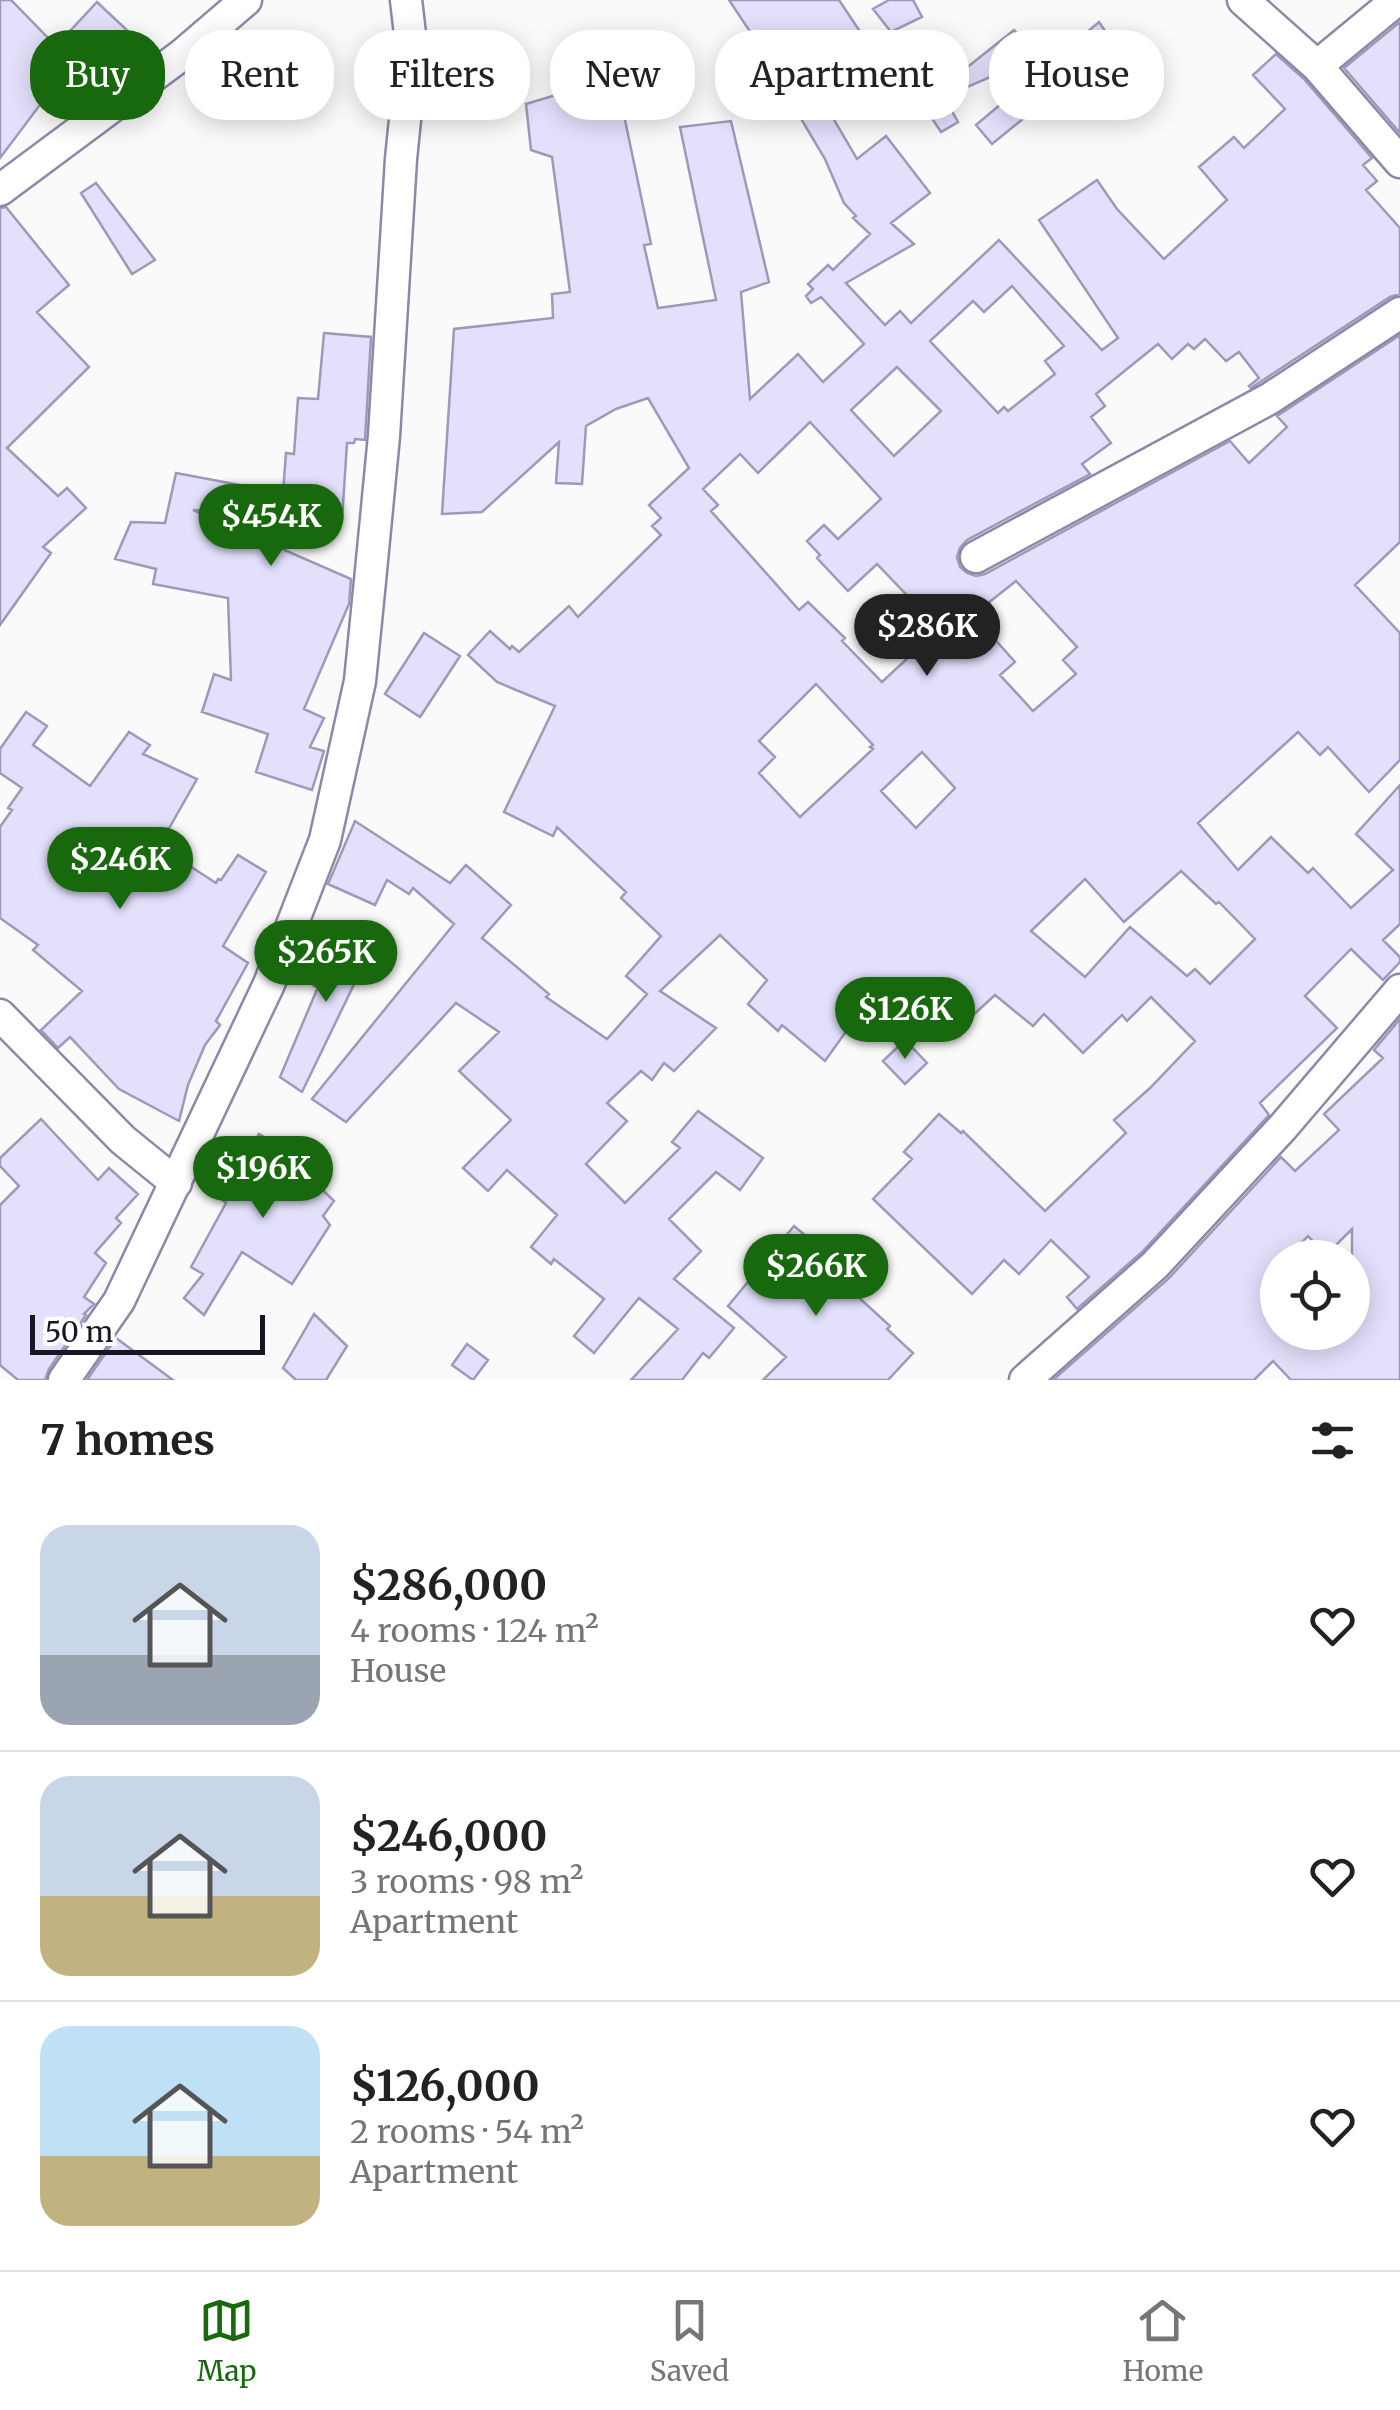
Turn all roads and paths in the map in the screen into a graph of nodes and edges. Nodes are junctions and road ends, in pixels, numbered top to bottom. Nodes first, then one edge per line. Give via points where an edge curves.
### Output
1 (246, 0) edge
2 (406, 0) edge
3 (1243, 0) edge
4 (1397, 0) edge
5 (1317, 66) junction
6 (1400, 162) edge
7 (0, 190) edge
8 (1400, 313) edge
9 (976, 557) dead end
10 (1400, 990) edge
11 (0, 1015) edge
12 (176, 1182) junction
13 (64, 1380) edge
14 (1025, 1380) edge

1 - 7 street
2 - 12 street via 412,51 360,680 325,840 269,984
3 - 5 street
4 - 5 street
5 - 6 street
8 - 9 street via 1269,400
10 - 14 street via 1155,1266
11 - 12 street via 123,1140
12 - 13 street via 119,1301

